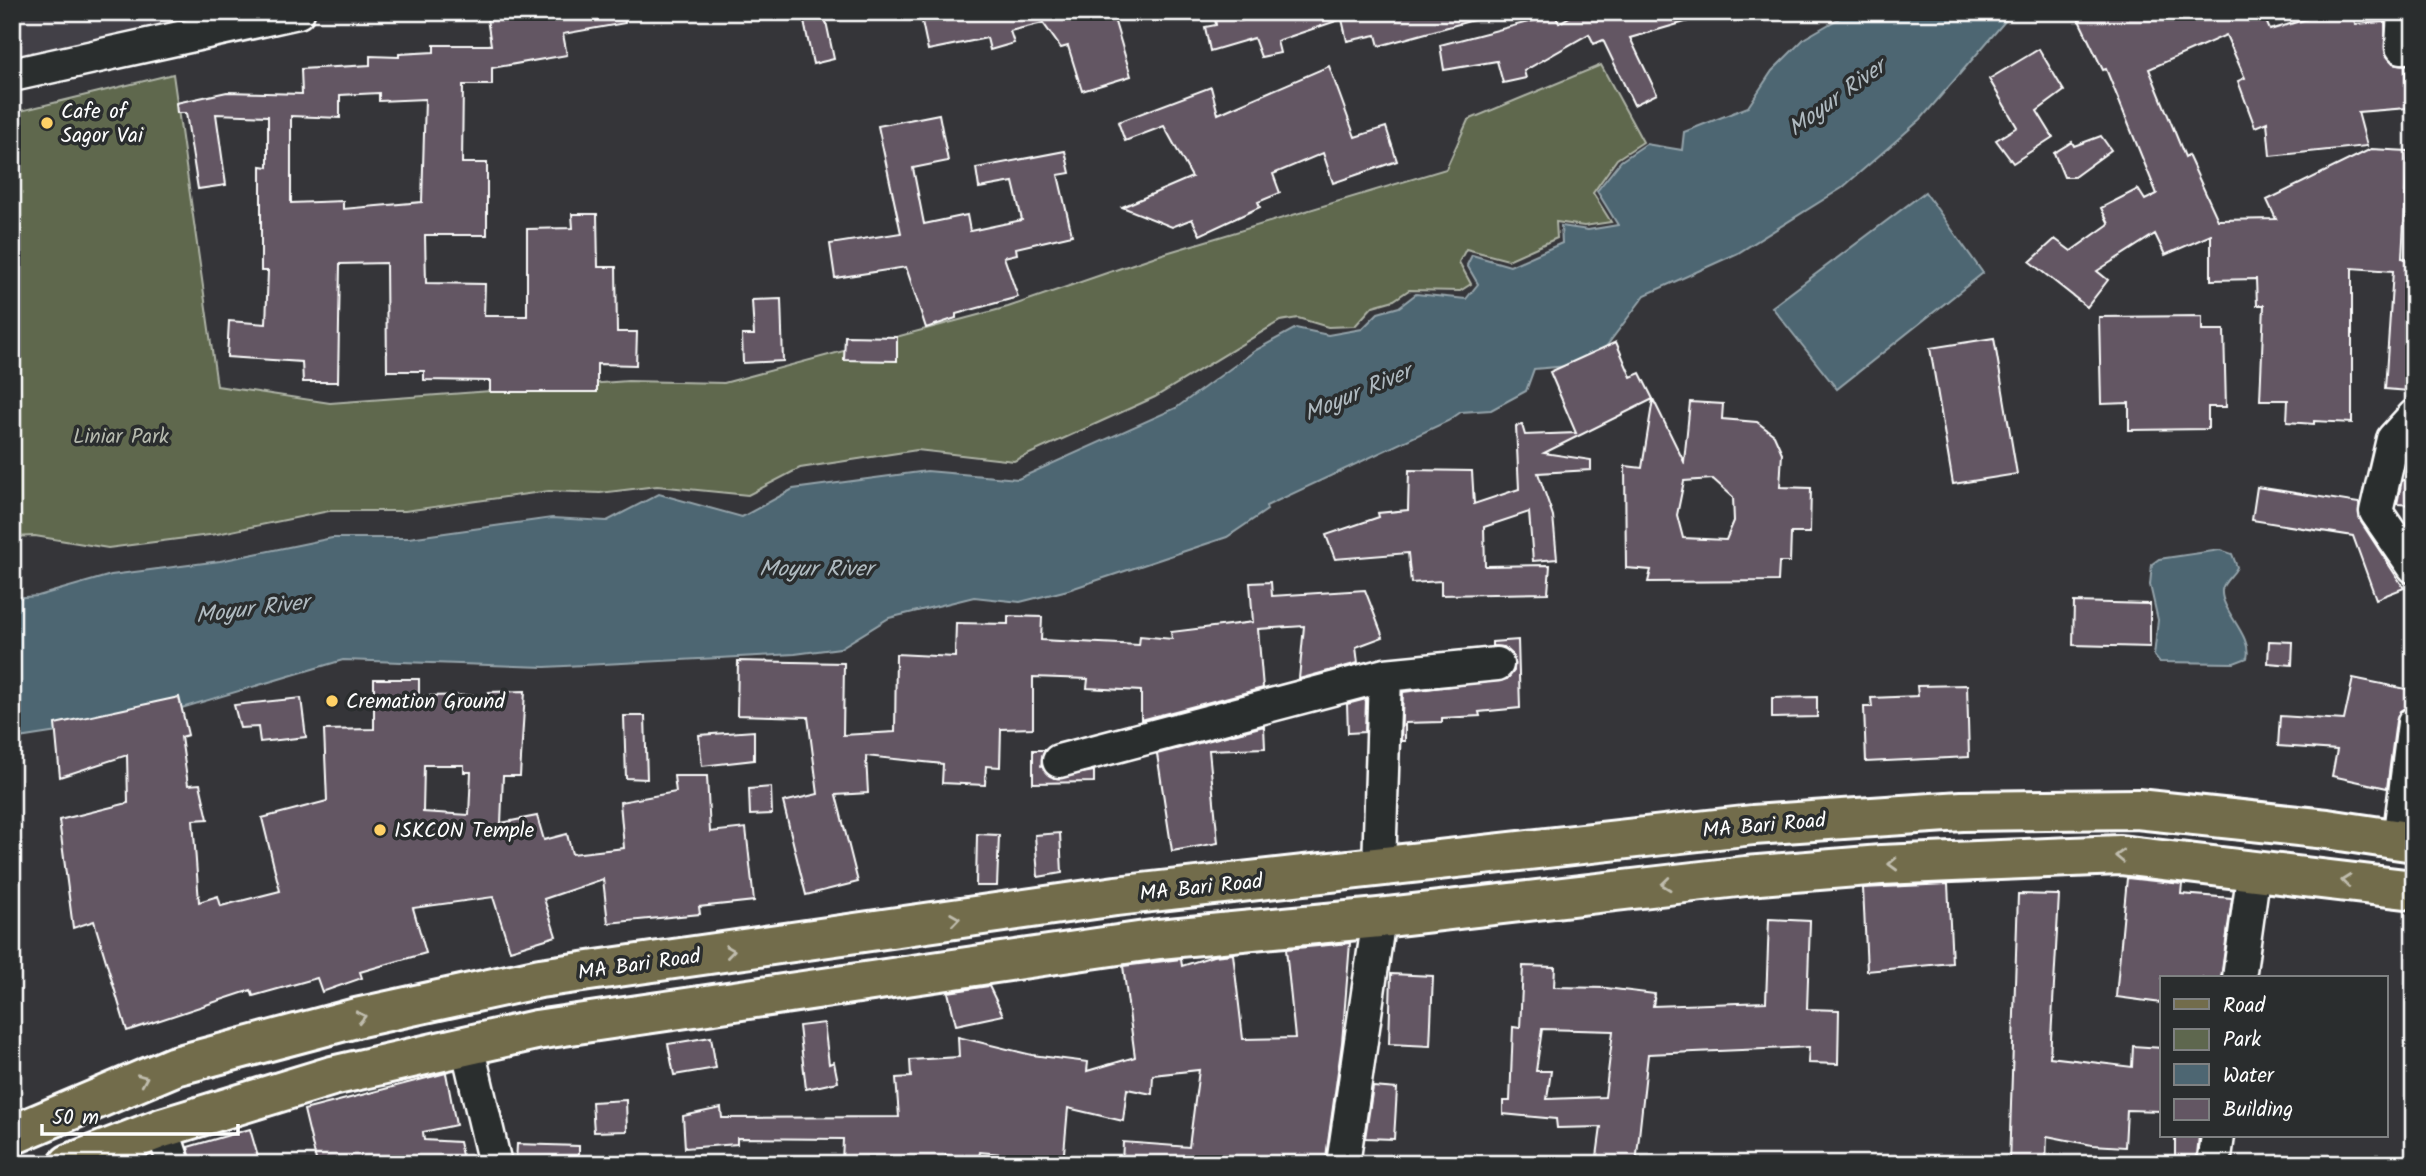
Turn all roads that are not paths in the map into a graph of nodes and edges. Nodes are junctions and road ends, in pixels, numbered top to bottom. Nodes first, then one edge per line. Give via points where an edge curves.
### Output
1 (298, 12) edge
2 (2404, 12) edge
3 (2414, 47) edge
4 (12, 75) edge
5 (2414, 416) edge
6 (2414, 567) edge
7 (1497, 664) dead end
8 (1385, 675) junction
9 (2414, 723) edge
10 (1059, 761) dead end
11 (2407, 841) edge
12 (1379, 867) junction
13 (2254, 870) junction
14 (2414, 890) edge
15 (1380, 918) junction
16 (2239, 976) edge
17 (467, 1045) junction
18 (162, 1128) junction
19 (12, 1135) edge
20 (2218, 1138) edge
21 (69, 1164) edge
22 (174, 1164) edge
23 (495, 1164) edge
24 (1343, 1164) edge
25 (2214, 1164) edge

1 - 4 street
2 - 3 street via 2402,47
5 - 6 street via 2393,439 2376,512
7 - 8 street
8 - 10 street
8 - 12 street
9 - 11 street
11 - 12 main road, MA Bari Road via 2137,809 1962,811 1754,825
19 -> 12 main road, MA Bari Road via 175,1066 356,1018 540,978 1116,896
14 -> 13 main road
13 -> 15 main road via 2120,855 1881,864
13 - 16 street
15 - 17 main road via 1159,939 536,1030
15 - 24 street
17 - 18 main road via 332,1076
17 - 23 street
18 - 21 main road
18 - 22 street
20 - 25 street

